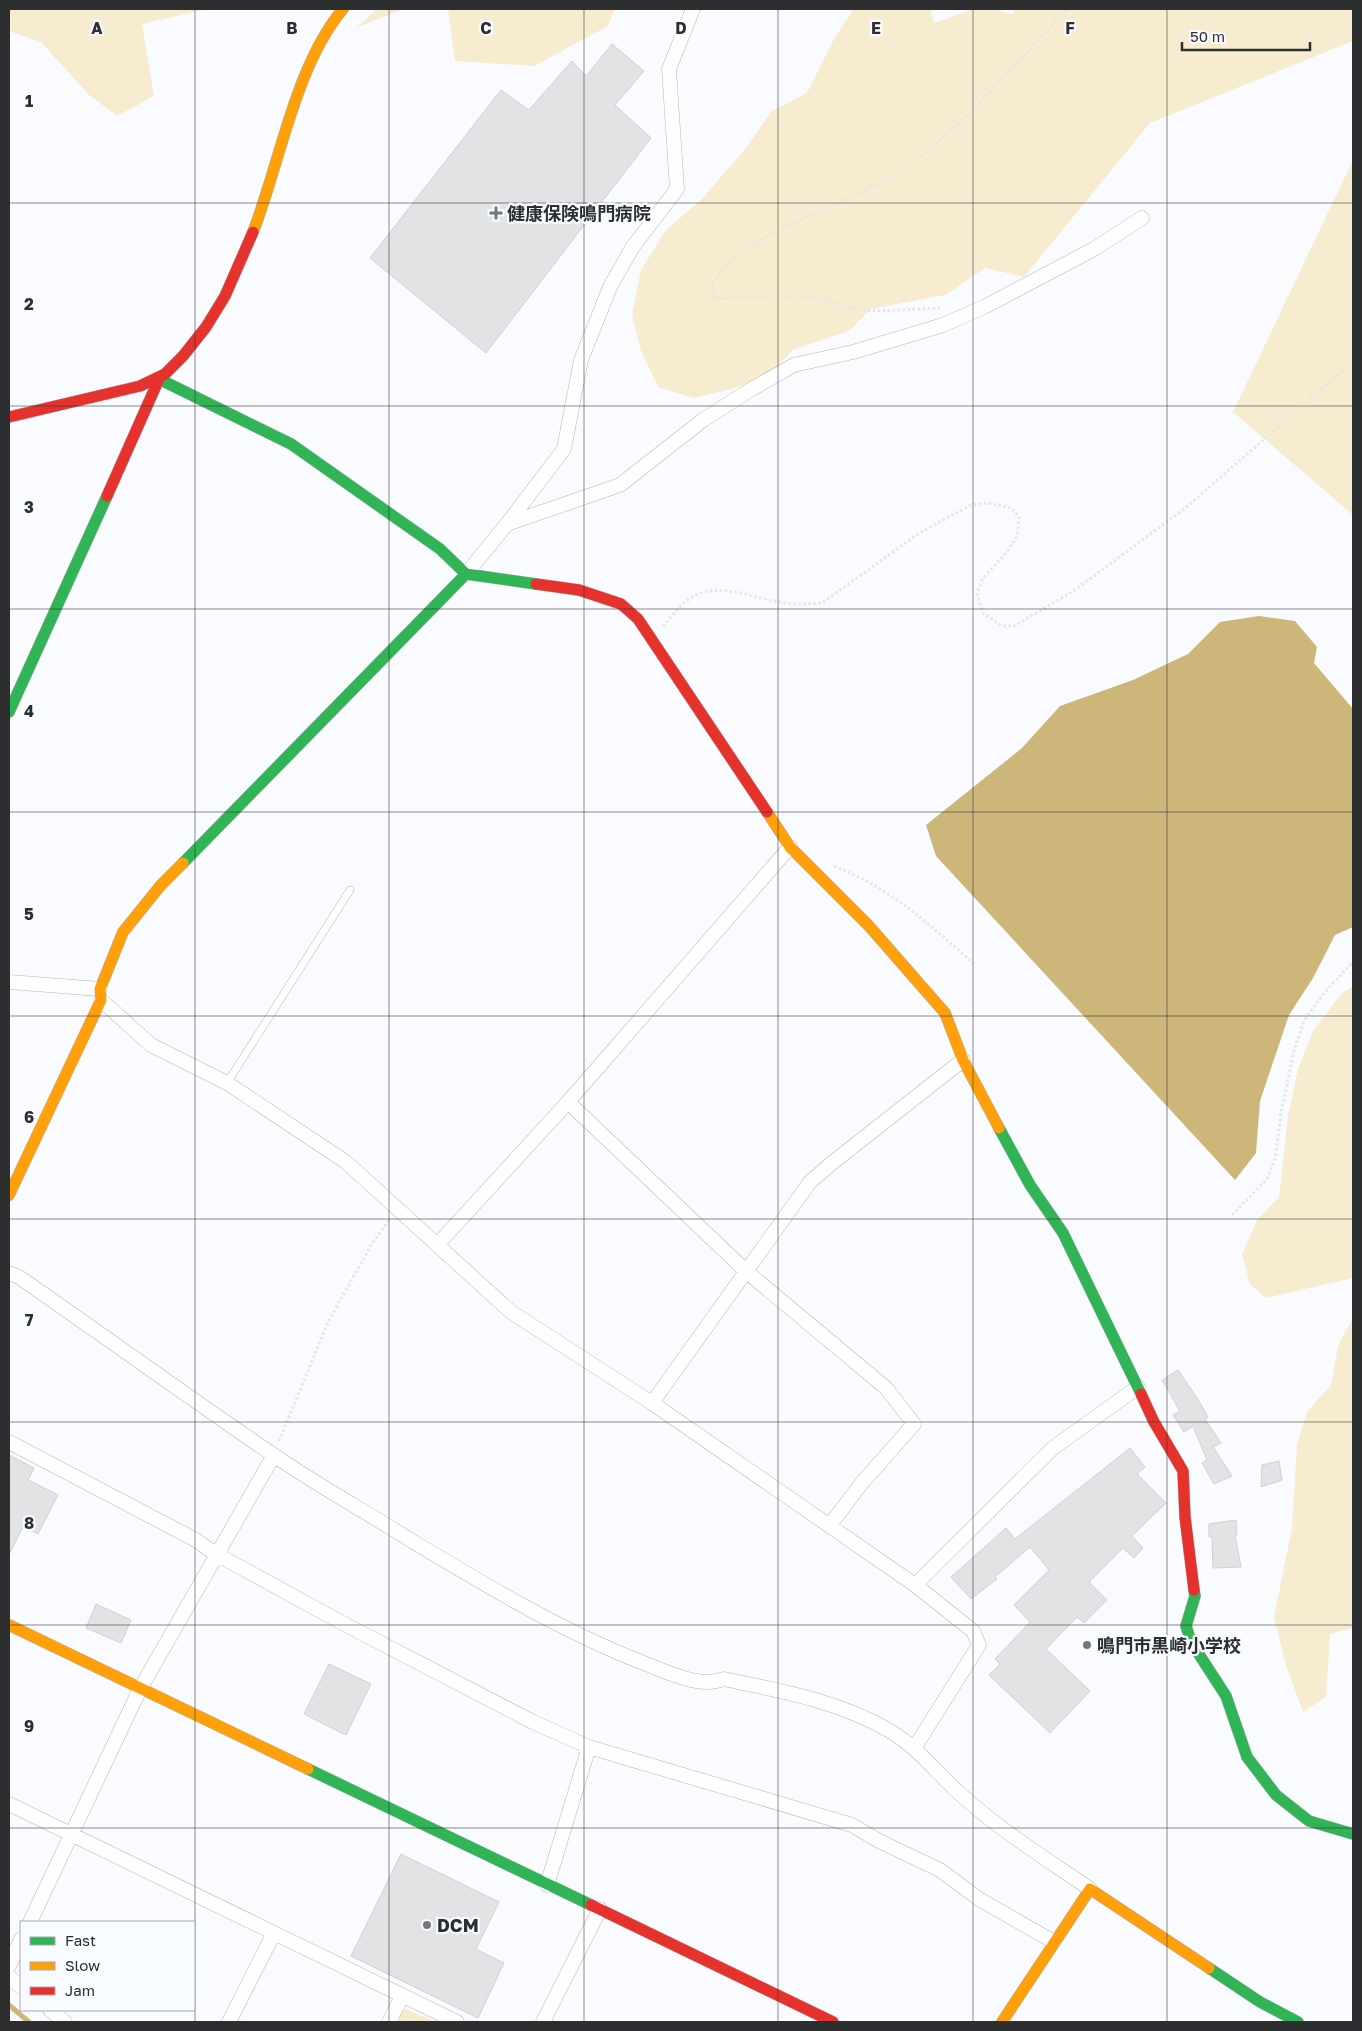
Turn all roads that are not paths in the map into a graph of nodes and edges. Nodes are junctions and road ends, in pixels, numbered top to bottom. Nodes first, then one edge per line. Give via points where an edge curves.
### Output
1 (343, 9) edge
2 (693, 9) edge
3 (1142, 218) dead end
4 (158, 379) junction
5 (9, 417) edge
6 (507, 524) junction
7 (466, 574) junction
8 (9, 712) edge
9 (790, 848) junction
10 (350, 890) dead end
11 (9, 982) edge
12 (101, 995) junction
13 (963, 1060) junction
14 (227, 1083) junction
15 (568, 1102) junction
16 (9, 1195) edge
17 (438, 1244) junction
18 (747, 1272) junction
19 (9, 1273) edge
20 (1138, 1386) junction
21 (652, 1403) junction
22 (9, 1442) edge
23 (274, 1455) junction
24 (830, 1525) junction
25 (216, 1554) junction
26 (915, 1585) junction
27 (9, 1625) edge
28 (140, 1689) junction
29 (589, 1747) junction
30 (914, 1747) junction
31 (9, 1804) edge
32 (72, 1833) junction
33 (1353, 1834) edge
34 (547, 1885) junction
35 (1090, 1889) junction
36 (600, 1909) junction
37 (30, 1921) edge
38 (274, 1933) junction
39 (20, 1942) edge
40 (1054, 1942) junction
41 (9, 1966) edge
42 (9, 1977) edge
43 (20, 1986) edge
44 (402, 1996) junction
45 (51, 2011) edge
46 (65, 2022) edge
47 (229, 2022) edge
48 (389, 2022) edge
49 (457, 2022) edge
50 (543, 2022) edge
51 (833, 2022) edge
52 (1002, 2022) edge
53 (1298, 2022) edge

1 - 4 street via 316,51 254,228 229,286 199,338
2 - 6 street via 669,69 677,189 632,248 610,287 581,360 564,449
3 - 6 street via 1094,249 943,325 853,352 794,365 703,420 620,485
4 - 5 street
4 - 7 street via 291,444 440,549
4 - 8 street
6 - 7 street
7 - 9 street via 579,590 622,604 638,618
7 - 12 street via 161,885 123,932
9 - 13 street via 869,926 945,1013
9 - 15 street
10 - 14 lane
11 - 12 street
12 - 14 street via 151,1045
12 - 16 street
13 - 18 street via 810,1182
13 - 20 street via 1030,1185 1063,1233
14 - 17 street via 346,1162
15 - 17 street
15 - 18 street
17 - 21 street via 511,1312
18 - 21 street
18 - 24 street via 886,1388 914,1424
19 - 23 street
20 - 26 street via 1053,1448
20 - 33 street via 1154,1422 1183,1472 1195,1596 1186,1626 1191,1642 1226,1696 1247,1757 1266,1784 1309,1821
21 - 24 street
22 - 25 street via 194,1539
23 - 25 street
23 - 30 street via 501,1595 616,1652 680,1677 714,1682 724,1679 827,1702 889,1730
24 - 26 street
25 - 28 street
25 - 29 street via 533,1722
26 - 30 street via 973,1631 979,1645
27 - 28 street
28 - 32 street
28 - 34 street
29 - 34 street
29 - 40 street via 852,1825 940,1870 979,1899
30 - 35 street via 958,1792 993,1821
31 - 32 street
32 - 37 street
32 - 38 street
34 - 36 street
35 - 40 street
35 - 53 street via 1260,2002
36 - 50 street
36 - 51 street
38 - 44 street
38 - 47 street
39 - 41 street
40 - 52 street
42 - 43 street
44 - 48 street
44 - 49 street
45 - 46 street

